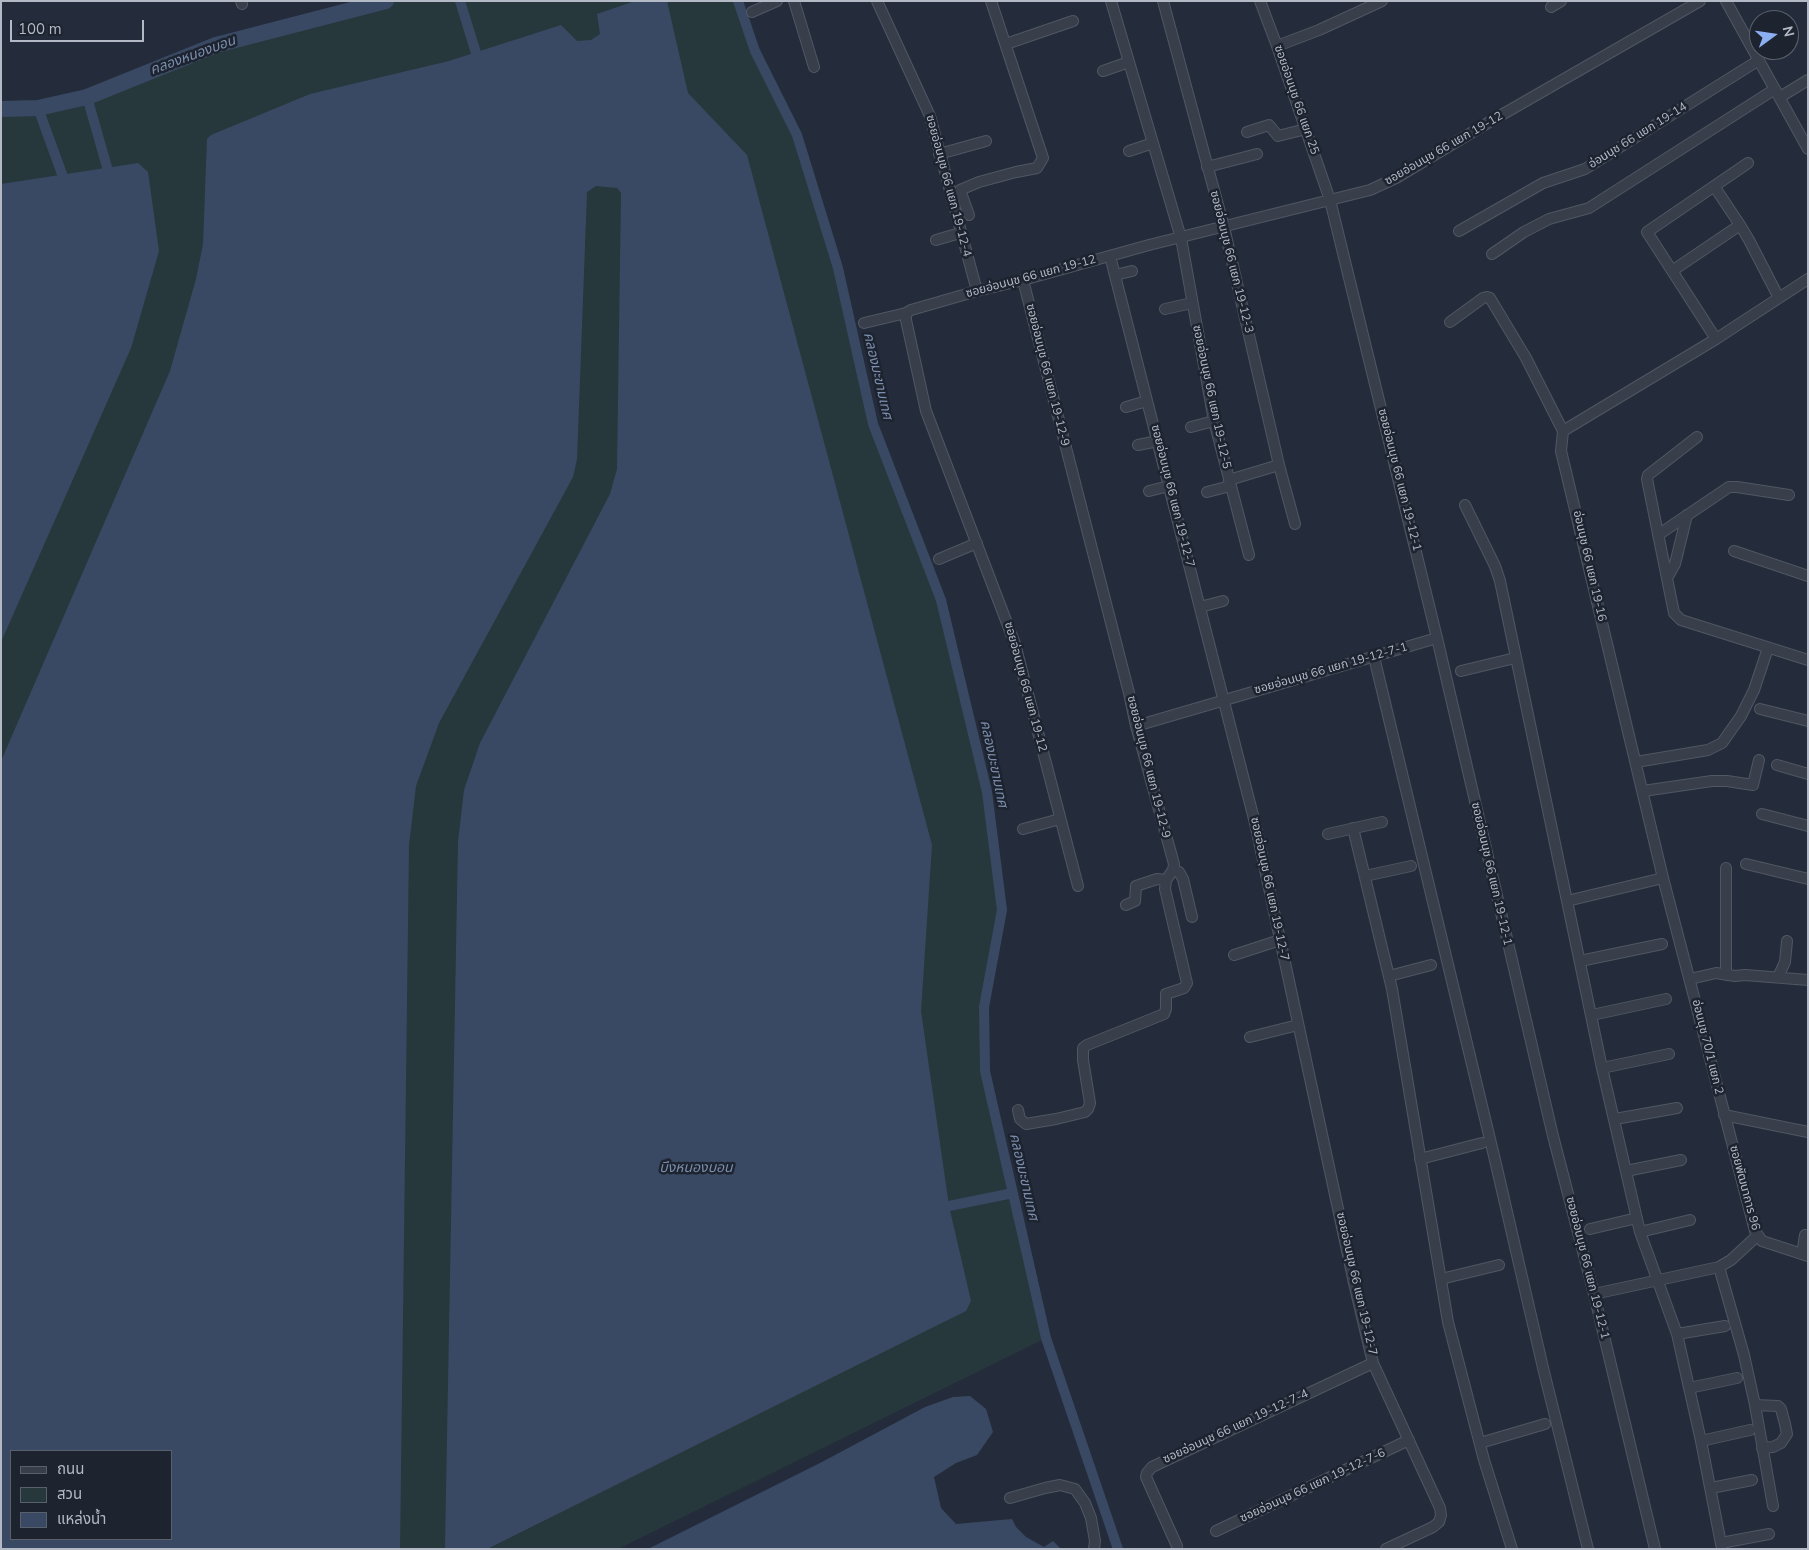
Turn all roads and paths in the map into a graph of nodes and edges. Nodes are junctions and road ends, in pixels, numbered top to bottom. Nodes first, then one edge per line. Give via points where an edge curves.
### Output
1 (777, 1) edge
2 (794, 1) edge
3 (877, 1) edge
4 (991, 1) edge
5 (1111, 1) edge
6 (1163, 1) edge
7 (1260, 1) edge
8 (1382, 1) edge
9 (1561, 1) edge
10 (1700, 1) edge
11 (1726, 1) edge
12 (1551, 7) dead end
13 (752, 12) dead end
14 (1073, 21) dead end
15 (1749, 42) edge
16 (1006, 44) junction
17 (1277, 46) junction
18 (1759, 60) joint
19 (1129, 62) junction
20 (814, 67) dead end
21 (1103, 70) dead end
22 (1808, 80) edge
23 (1778, 93) junction
24 (1306, 129) junction
25 (1247, 132) dead end
26 (986, 141) dead end
27 (1153, 143) junction
28 (1808, 148) edge
29 (1130, 151) dead end
30 (939, 154) junction
31 (1257, 154) dead end
32 (1748, 163) dead end
33 (1208, 166) junction
34 (1714, 186) junction
35 (1330, 200) junction
36 (969, 214) dead end
37 (1224, 226) junction
38 (1740, 226) junction
39 (1459, 231) dead end
40 (960, 233) junction
41 (1182, 238) junction
42 (936, 240) dead end
43 (1492, 254) dead end
44 (1110, 256) junction
45 (1132, 271) dead end
46 (1672, 271) junction
47 (1115, 275) junction
48 (1808, 279) edge
49 (1023, 280) junction
50 (977, 291) junction
51 (1779, 298) junction
52 (1192, 303) junction
53 (1165, 309) dead end
54 (906, 313) junction
55 (1450, 322) dead end
56 (864, 323) dead end
57 (1716, 339) junction
58 (1148, 401) junction
59 (1126, 407) dead end
60 (1214, 421) junction
61 (1192, 427) dead end
62 (1564, 431) junction
63 (1697, 438) dead end
64 (1158, 441) junction
65 (1138, 445) dead end
66 (1279, 465) junction
67 (1230, 483) junction
68 (1169, 486) junction
69 (1149, 491) dead end
70 (1207, 492) dead end
71 (1788, 495) dead end
72 (1465, 505) dead end
73 (1687, 515) junction
74 (1295, 524) dead end
75 (1658, 535) junction
76 (977, 543) junction
77 (1734, 551) dead end
78 (1249, 555) dead end
79 (939, 559) dead end
80 (1808, 576) edge
81 (1667, 578) junction
82 (1222, 601) dead end
83 (1200, 607) junction
84 (1437, 638) junction
85 (1768, 648) junction
86 (1374, 657) junction
87 (1515, 658) junction
88 (1808, 660) edge
89 (1461, 670) dead end
90 (1225, 700) junction
91 (1760, 709) dead end
92 (1808, 721) edge
93 (1136, 726) junction
94 (1759, 760) dead end
95 (1636, 762) junction
96 (1777, 765) dead end
97 (1808, 774) edge
98 (1643, 791) junction
99 (1762, 814) dead end
100 (1060, 819) junction
101 (1382, 822) dead end
102 (1808, 826) edge
103 (1353, 828) junction
104 (1023, 829) dead end
105 (1328, 834) dead end
106 (1746, 864) dead end
107 (1411, 866) dead end
108 (1726, 868) dead end
109 (1174, 870) junction
110 (1365, 876) junction
111 (1663, 878) junction
112 (1808, 879) edge
113 (1166, 880) junction
114 (1078, 886) dead end
115 (1567, 901) junction
116 (1126, 905) dead end
117 (1192, 917) dead end
118 (1280, 940) junction
119 (1786, 940) dead end
120 (1662, 944) dead end
121 (1234, 955) dead end
122 (1580, 961) junction
123 (1432, 966) dead end
124 (1726, 975) junction
125 (1389, 976) junction
126 (1778, 977) junction
127 (1690, 979) junction
128 (1808, 980) edge
129 (1666, 999) dead end
130 (1592, 1015) junction
131 (1298, 1025) junction
132 (1250, 1038) dead end
133 (1669, 1054) dead end
134 (1602, 1068) junction
135 (1677, 1108) dead end
136 (1018, 1110) dead end
137 (1724, 1115) junction
138 (1615, 1119) junction
139 (1808, 1132) edge
140 (1482, 1143) dead end
141 (1420, 1159) junction
142 (1681, 1160) dead end
143 (1626, 1171) junction
144 (1637, 1218) junction
145 (1690, 1220) dead end
146 (1590, 1229) dead end
147 (1640, 1232) junction
148 (1805, 1235) dead end
149 (1757, 1236) junction
150 (1805, 1255) edge
151 (1499, 1265) dead end
152 (1719, 1267) junction
153 (1440, 1279) junction
154 (1658, 1281) junction
155 (1594, 1294) junction
156 (1724, 1326) dead end
157 (1677, 1334) junction
158 (1374, 1363) junction
159 (1736, 1378) dead end
160 (1689, 1388) junction
161 (1755, 1405) junction
162 (1545, 1424) dead end
163 (1750, 1430) dead end
164 (1410, 1440) junction
165 (1701, 1441) junction
166 (1480, 1443) junction
167 (1762, 1448) junction
168 (1752, 1480) dead end
169 (1711, 1488) junction
170 (1010, 1498) dead end
171 (1773, 1506) dead end
172 (1216, 1532) dead end
173 (1768, 1534) dead end
174 (1177, 1546) dead end
175 (1722, 1546) edge
176 (1094, 1549) edge
177 (1386, 1549) edge
178 (1512, 1549) edge
179 (1588, 1549) edge
180 (1655, 1549) edge

1 - 13 street
2 - 20 street
3 - 30 street, ซอยอ่อนนุช 66 แยก 19-12-4 via 930,116
4 - 16 street
5 - 19 street, ซอยอ่อนนุช 66 แยก 19-12-5
6 - 33 street, ซอยอ่อนนุช 66 แยก 19-12-3
7 - 17 street, ซอยอ่อนนุช 66 แยก 25
8 - 17 street
9 - 12 street
10 - 35 street, ซอยอ่อนนุช 66 แยก 19-12 via 1396,178 1370,190
11 - 15 street
14 - 16 street
16 - 36 street via 1043,158 1038,168 960,190
17 - 24 street, ซอยอ่อนนุช 66 แยก 25
18 - 23 street
18 - 39 street, อ่อนนุช 66 แยก 19-14 via 1585,169 1544,183
19 - 21 street
19 - 27 street, ซอยอ่อนนุช 66 แยก 19-12-5
22 - 23 street
23 - 28 street
23 - 43 street via 1590,208 1549,219
24 - 25 street via 1278,136 1268,125
24 - 35 street, ซอยอ่อนนุช 66 แยก 25
26 - 30 street
27 - 29 street
27 - 41 street, ซอยอ่อนนุช 66 แยก 19-12-5
30 - 40 street, ซอยอ่อนนุช 66 แยก 19-12-4
31 - 33 street
32 - 34 street
33 - 37 street, ซอยอ่อนนุช 66 แยก 19-12-3
34 - 38 street
34 - 46 street via 1647,232
35 - 37 street, ซอยอ่อนนุช 66 แยก 19-12
35 - 84 street, ซอยอ่อนนุช 66 แยก 19-12-1
37 - 41 street, ซอยอ่อนนุช 66 แยก 19-12
37 - 66 street, ซอยอ่อนนุช 66 แยก 19-12-3
38 - 46 street
38 - 51 street
40 - 42 street
40 - 50 street, ซอยอ่อนนุช 66 แยก 19-12-4
41 - 44 street, ซอยอ่อนนุช 66 แยก 19-12
41 - 52 street, ซอยอ่อนนุช 66 แยก 19-12-5
44 - 47 street, ซอยอ่อนนุช 66 แยก 19-12-7
44 - 49 street, ซอยอ่อนนุช 66 แยก 19-12
45 - 47 street
46 - 57 street
47 - 58 street, ซอยอ่อนนุช 66 แยก 19-12-7
48 - 51 street
49 - 50 street, ซอยอ่อนนุช 66 แยก 19-12
49 - 93 street, ซอยอ่อนนุช 66 แยก 19-12-9
50 - 54 street, ซอยอ่อนนุช 66 แยก 19-12
51 - 57 street
52 - 53 street
52 - 60 street, ซอยอ่อนนุช 66 แยก 19-12-5
54 - 56 street
54 - 76 street, ซอยอ่อนนุช 66 แยก 19-12 via 926,411
55 - 62 street via 1483,298 1490,298
57 - 62 street
58 - 59 street
58 - 64 street, ซอยอ่อนนุช 66 แยก 19-12-7
60 - 61 street
60 - 67 street, ซอยอ่อนนุช 66 แยก 19-12-5
62 - 95 street, อ่อนนุช 66 แยก 19-16 via 1561,451
63 - 75 street via 1648,475
64 - 65 street
64 - 68 street, ซอยอ่อนนุช 66 แยก 19-12-7
66 - 67 street
66 - 74 street, ซอยอ่อนนุช 66 แยก 19-12-3
67 - 70 street
67 - 78 street, ซอยอ่อนนุช 66 แยก 19-12-5
68 - 69 street
68 - 83 street, ซอยอ่อนนุช 66 แยก 19-12-7
71 - 73 street via 1729,487
72 - 87 street via 1500,581
73 - 75 street
73 - 81 street via 1676,564
75 - 81 street
76 - 79 street
76 - 100 street, ซอยอ่อนนุช 66 แยก 19-12 via 1015,644
77 - 80 street
81 - 85 street via 1674,613 1681,620
82 - 83 street
83 - 90 street, ซอยอ่อนนุช 66 แยก 19-12-7
84 - 86 street, ซอยอ่อนนุช 66 แยก 19-12-7-1
84 - 155 street, ซอยอ่อนนุช 66 แยก 19-12-1 via 1553,1136
85 - 88 street
85 - 95 street via 1754,690 1722,743 1708,750
86 - 90 street, ซอยอ่อนนุช 66 แยก 19-12-7-1
86 - 179 street
87 - 89 street
87 - 115 street
90 - 93 street, ซอยอ่อนนุช 66 แยก 19-12-7-1
90 - 118 street, ซอยอ่อนนุช 66 แยก 19-12-7
91 - 92 street
93 - 109 street, ซอยอ่อนนุช 66 แยก 19-12-9
94 - 98 street via 1753,785 1712,781
95 - 98 street, อ่อนนุช 66 แยก 19-16
96 - 97 street
98 - 111 street, อ่อนนุช 66 แยก 19-16
99 - 102 street
100 - 104 street
100 - 114 street, ซอยอ่อนนุช 66 แยก 19-12
101 - 103 street
103 - 105 street
103 - 110 street
106 - 112 street
107 - 110 street
108 - 124 street
109 - 113 street
109 - 117 street, ซอยอ่อนนุช 66 แยก 19-12-9 via 1183,879
110 - 125 street
111 - 115 street
111 - 127 street, อ่อนนุช 66 แยก 19-16
113 - 116 street via 1157,879 1136,886 1135,901
113 - 136 street via 1165,889 1186,986 1166,994 1164,1014 1083,1048 1090,1103 1085,1112 1026,1124 1020,1119
115 - 122 street
118 - 121 street
118 - 131 street, ซอยอ่อนนุช 66 แยก 19-12-7
119 - 126 street via 1785,962
120 - 122 street
122 - 130 street
123 - 125 street
124 - 126 street
124 - 127 street via 1716,972
125 - 141 street
126 - 128 street
127 - 137 street, อ่อนนุช 70/1 แยก 2
129 - 130 street
130 - 134 street
131 - 132 street
131 - 158 street, ซอยอ่อนนุช 66 แยก 19-12-7
133 - 134 street
134 - 138 street
135 - 138 street
137 - 139 street
137 - 149 street, ซอยพัฒนาการ 96
138 - 143 street
140 - 141 street
141 - 153 street
142 - 143 street
143 - 144 street
144 - 146 street
144 - 147 street
145 - 147 street
147 - 154 street
148 - 150 street
149 - 150 street, ซอยพัฒนาการ 96 via 1770,1244
149 - 152 street
151 - 153 street
152 - 154 street
152 - 161 street
153 - 166 street
154 - 155 street
154 - 157 street
155 - 180 street, ซอยอ่อนนุช 66 แยก 19-12-1
156 - 157 street
157 - 160 street
158 - 164 street, ซอยอ่อนนุช 66 แยก 19-12-7
158 - 174 street, ซอยอ่อนนุช 66 แยก 19-12-7-4 via 1152,1467 1146,1477
159 - 160 street
160 - 165 street
161 - 167 street
161 - 167 street via 1778,1406 1787,1434 1782,1442
162 - 166 street
163 - 165 street
164 - 172 street, ซอยอ่อนนุช 66 แยก 19-12-7-6
164 - 177 street, ซอยอ่อนนุช 66 แยก 19-12-7 via 1441,1515 1433,1527
165 - 169 street
166 - 178 street
167 - 171 street
168 - 169 street
169 - 175 street
170 - 176 street via 1060,1485 1075,1489 1091,1518
173 - 175 street

